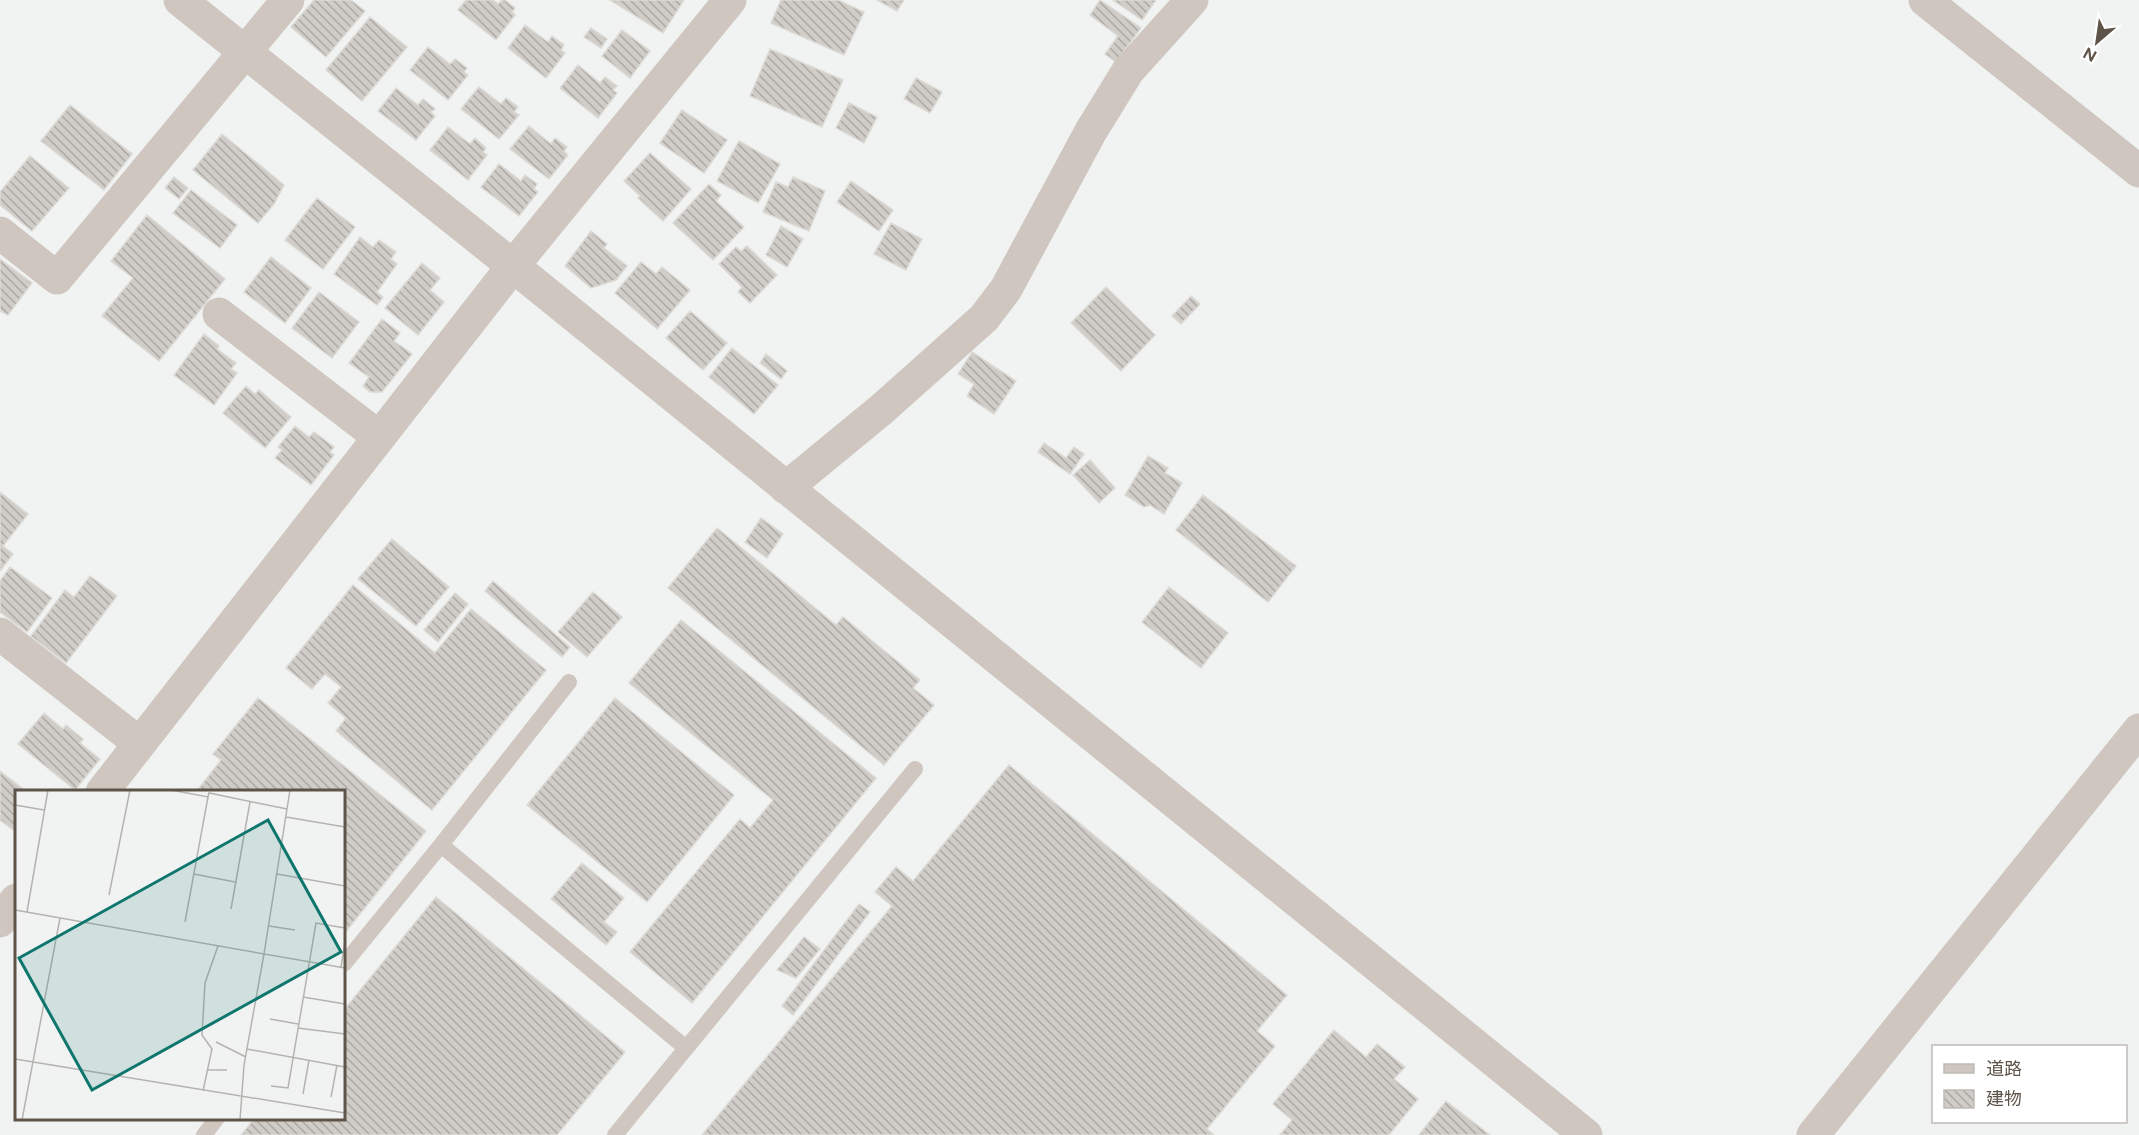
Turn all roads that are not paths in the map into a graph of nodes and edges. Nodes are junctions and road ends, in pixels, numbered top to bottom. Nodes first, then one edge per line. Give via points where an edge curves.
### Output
1 (180, 0) edge
2 (288, 0) edge
3 (730, 0) edge
4 (1192, 0) edge
5 (1925, 0) edge
6 (246, 52) junction
7 (2139, 171) edge
8 (0, 233) edge
9 (513, 266) junction
10 (219, 314) dead end
11 (379, 437) junction
12 (786, 488) junction
13 (0, 634) edge
14 (568, 682) dead end
15 (2139, 730) edge
16 (139, 744) junction
17 (915, 769) dead end
18 (104, 790) edge
19 (441, 845) junction
20 (15, 901) edge
21 (0, 921) edge
22 (345, 963) edge
23 (686, 1048) junction
24 (216, 1120) edge
25 (204, 1135) edge
26 (615, 1135) edge
27 (1586, 1135) edge
28 (1813, 1135) edge

1 - 6 street
2 - 6 street
3 - 9 street
4 - 12 street via 1128,71 1090,131 1006,289 984,318
5 - 7 street
6 - 8 street via 57,278
6 - 9 street
9 - 11 street
9 - 12 street
10 - 11 street
11 - 16 street
12 - 27 street
13 - 16 street
14 - 19 lane
15 - 28 street
16 - 18 street
17 - 23 lane
19 - 22 lane
19 - 23 lane
20 - 21 street
23 - 26 lane
24 - 25 lane

